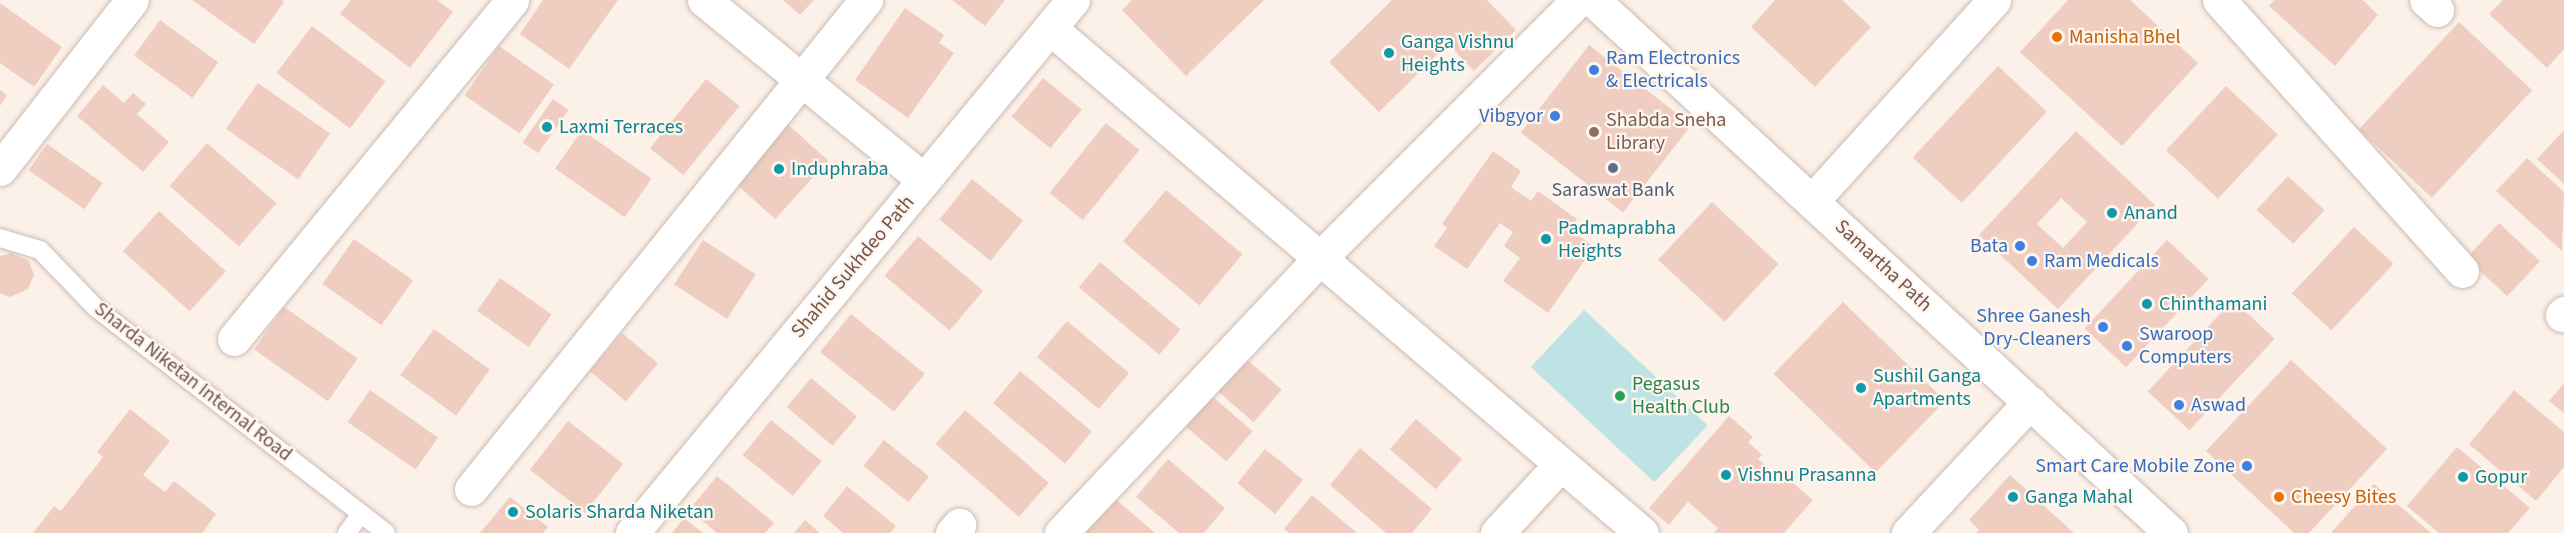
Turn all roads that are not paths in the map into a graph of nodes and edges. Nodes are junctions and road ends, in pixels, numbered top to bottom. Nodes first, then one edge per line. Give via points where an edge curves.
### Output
1 (132, 0) edge
2 (512, 0) edge
3 (704, 0) edge
4 (866, 0) edge
5 (1073, 0) edge
6 (1578, 0) edge
7 (1593, 0) edge
8 (1994, 0) edge
9 (2218, 0) edge
10 (1050, 28) junction
11 (801, 80) junction
12 (0, 170) edge
13 (924, 180) junction
14 (1812, 201) junction
15 (0, 238) edge
16 (1320, 258) junction
17 (2462, 272) dead end
18 (234, 339) dead end
19 (2030, 402) junction
20 (1562, 464) junction
21 (471, 489) dead end
22 (362, 514) junction
23 (2169, 532) edge
24 (346, 533) edge
25 (386, 533) edge
26 (632, 533) edge
27 (1061, 533) edge
28 (1497, 533) edge
29 (1642, 533) edge
30 (1908, 533) edge

1 - 12 street
2 - 18 street
3 - 11 street
4 - 11 street
5 - 10 street, Shahid Sukhdeo Path
6 - 16 street
7 - 14 street, Samartha Path
8 - 14 street
9 - 17 street
10 - 13 street, Shahid Sukhdeo Path
10 - 16 street
11 - 13 street
11 - 21 street
13 - 26 street, Shahid Sukhdeo Path
14 - 19 street, Samartha Path
15 - 22 lane, Sharda Niketan Internal Road via 40,250 96,308
16 - 20 street
16 - 27 street
19 - 23 street, Samartha Path
19 - 30 street
20 - 28 street
20 - 29 street
22 - 24 lane
22 - 25 lane, Sharda Niketan Internal Road

